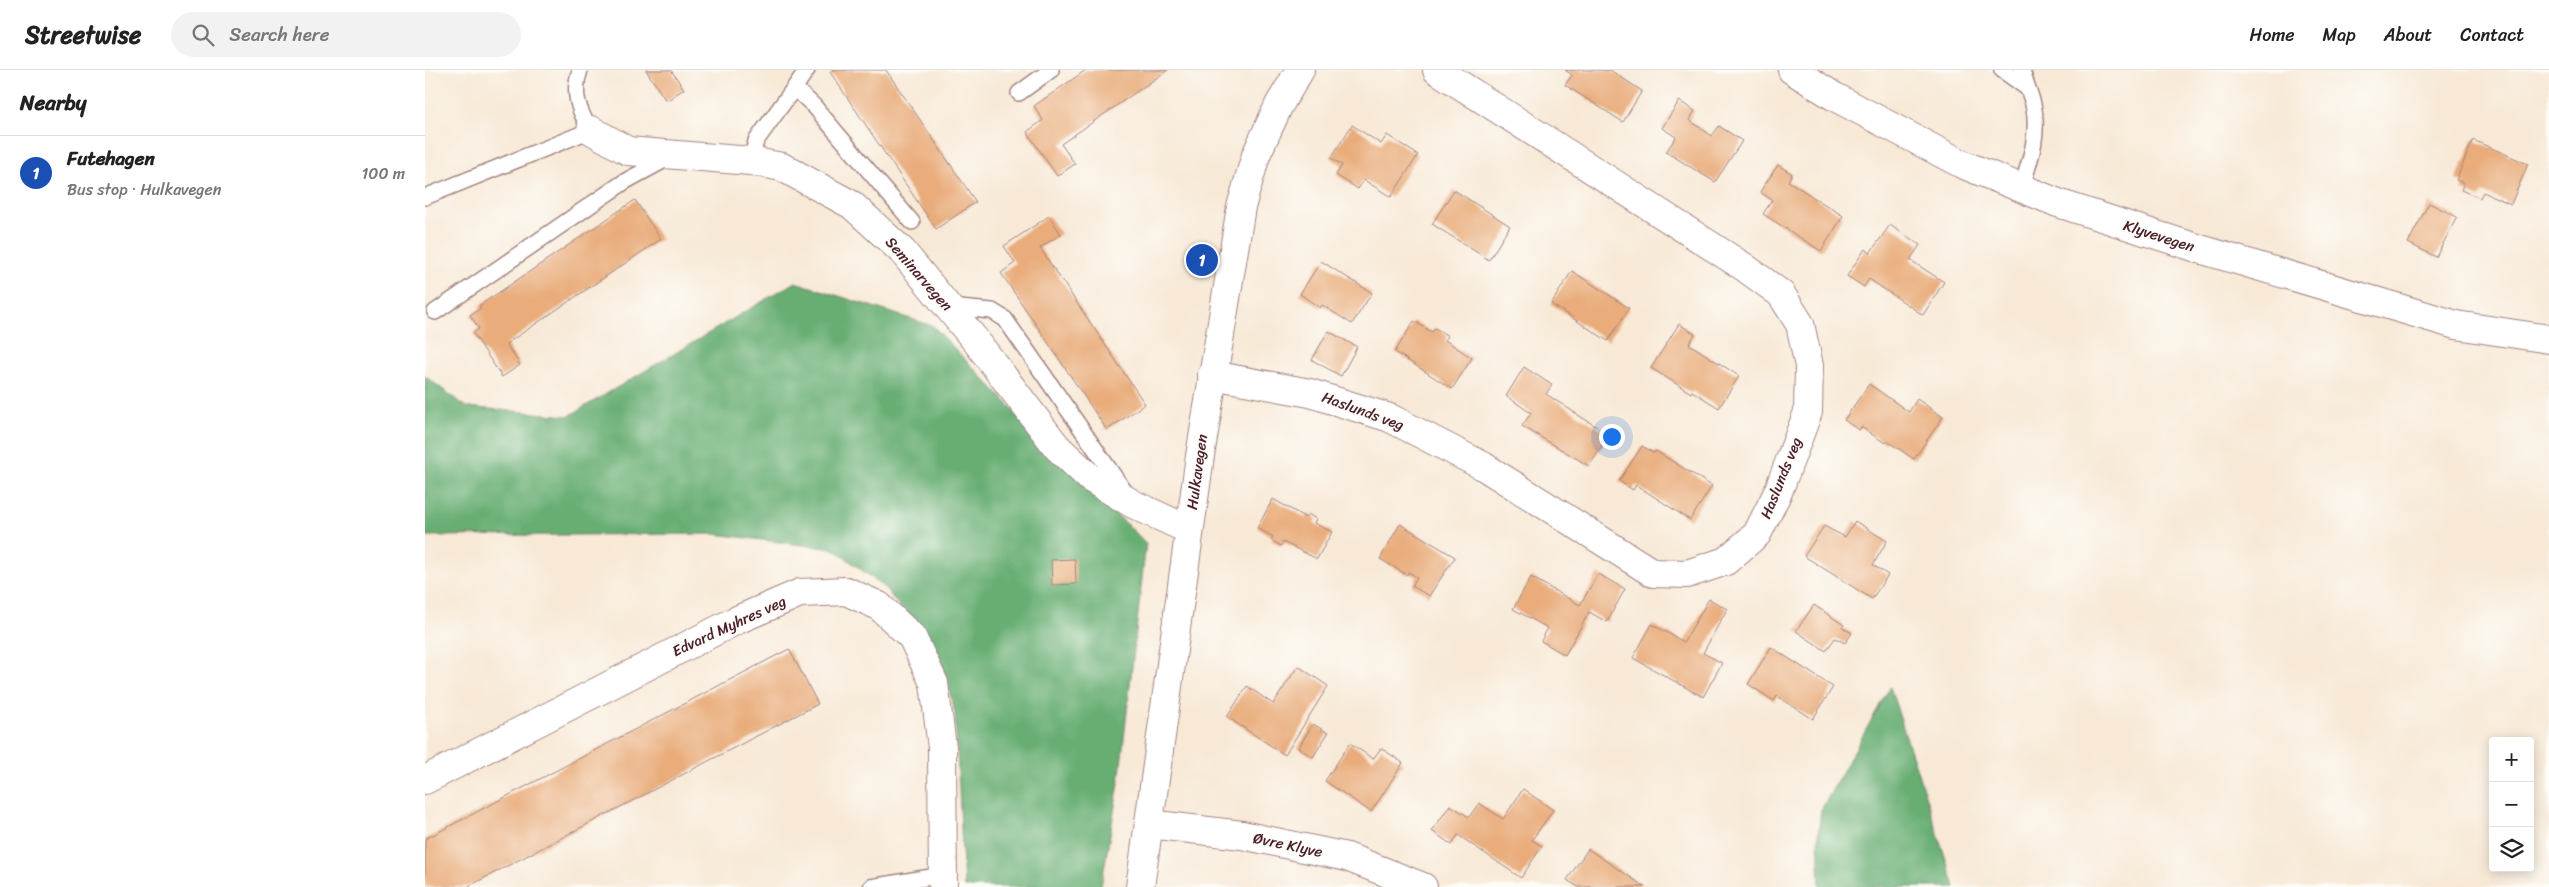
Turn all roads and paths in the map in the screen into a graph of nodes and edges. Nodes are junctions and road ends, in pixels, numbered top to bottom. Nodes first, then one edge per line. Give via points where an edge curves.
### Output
1 (580, 70) edge
2 (807, 70) edge
3 (1051, 70) edge
4 (1300, 70) edge
5 (1437, 70) edge
6 (1792, 70) edge
7 (2002, 70) edge
8 (2022, 70) edge
9 (795, 88) junction
10 (2027, 88) junction
11 (1019, 93) dead end
12 (591, 130) junction
13 (671, 156) junction
14 (751, 160) junction
15 (2021, 189) junction
16 (425, 197) edge
17 (911, 222) dead end
18 (948, 307) junction
19 (435, 312) dead end
20 (2547, 335) edge
21 (1212, 375) junction
22 (1133, 504) junction
23 (1189, 530) junction
24 (425, 780) edge
25 (1149, 824) junction
26 (943, 881) edge
27 (871, 887) edge
28 (1140, 887) edge
29 (1423, 887) edge

1 - 12 lane via 575,92 580,114
2 - 9 lane
3 - 11 lane
4 - 21 street, Hulkavegen via 1279,105 1256,155 1243,198
5 - 21 street, Haslunds veg via 1781,294 1800,324 1809,366 1807,412 1777,492 1757,534 1725,562 1687,574 1653,573 1483,466 1390,418 1311,393
6 - 15 street, Klyvevegen via 1835,97 1962,164
7 - 10 lane
8 - 10 lane
9 - 14 lane via 756,140
9 - 17 lane via 814,106
10 - 15 lane via 2036,121 2033,155
12 - 13 street, Seminarvegen via 628,151
12 - 16 lane
13 - 14 street, Seminarvegen
13 - 19 lane via 624,182
14 - 18 street, Seminarvegen via 782,168 852,205 902,250
15 - 20 street, Klyvevegen via 2200,249 2456,325
18 - 22 street, Seminarvegen via 1057,447 1090,478
18 - 22 lane via 991,310 1005,319
21 - 23 street, Hulkavegen
22 - 23 street, Seminarvegen
23 - 25 street, Hulkavegen
24 - 26 street, Edvard Myhres veg via 737,620 800,593 846,591 879,606 912,637 934,683 942,748
25 - 28 street, Hulkavegen
25 - 29 street, Øvre Klyve via 1242,835 1347,858
26 - 27 lane

